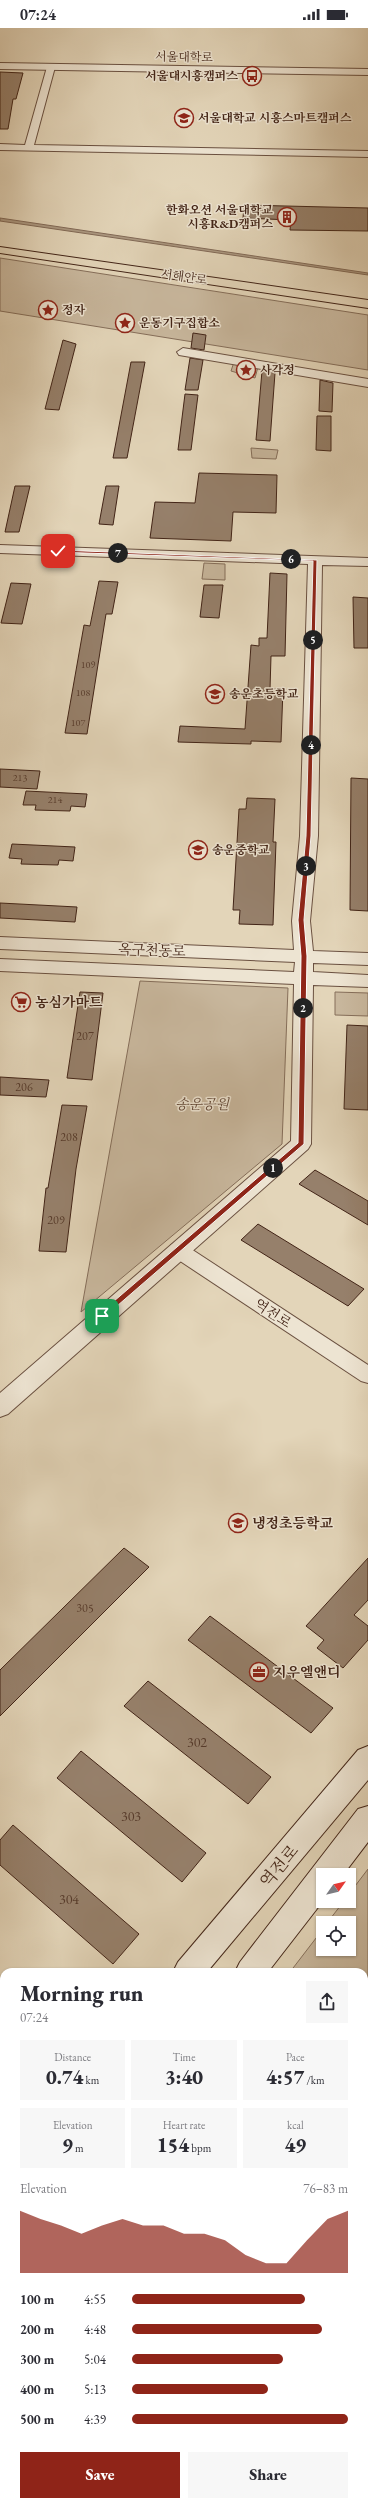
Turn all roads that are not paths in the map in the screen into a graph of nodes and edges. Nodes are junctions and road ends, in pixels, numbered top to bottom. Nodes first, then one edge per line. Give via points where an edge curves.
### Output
1 (0, 66) edge
2 (51, 67) junction
3 (368, 72) edge
4 (0, 146) edge
5 (30, 147) junction
6 (368, 152) edge
7 (0, 240) edge
8 (0, 250) edge
9 (368, 294) edge
10 (368, 304) edge
11 (183, 352) dead end
12 (368, 383) edge
13 (0, 549) edge
14 (315, 560) junction
15 (368, 562) edge
16 (0, 943) edge
17 (304, 956) junction
18 (368, 959) edge
19 (0, 965) edge
20 (304, 978) junction
21 (368, 981) edge
22 (178, 1250) junction
23 (368, 1376) edge
24 (0, 1407) edge
25 (368, 1759) edge
26 (368, 1819) edge
27 (331, 1868) edge
28 (316, 1887) edge
29 (191, 1968) edge
30 (253, 1968) edge

1 - 2 street, 서울대학로
2 - 3 street, 서울대학로
2 - 5 street
4 - 5 street
5 - 6 street
7 - 9 main road, 서해안로
8 - 10 main road, 서해안로
11 - 12 street
13 - 14 street
14 - 15 street
14 - 17 street via 308,836 301,920
16 - 17 street, 옥구천동로
17 - 18 street, 옥구천동로
17 - 20 street
19 - 20 street, 옥구천동로
20 - 21 street, 옥구천동로
20 - 22 street via 301,1144
22 - 23 street, 역전로
22 - 24 street
25 - 29 street, 역전로
26 - 27 street
28 - 30 street

